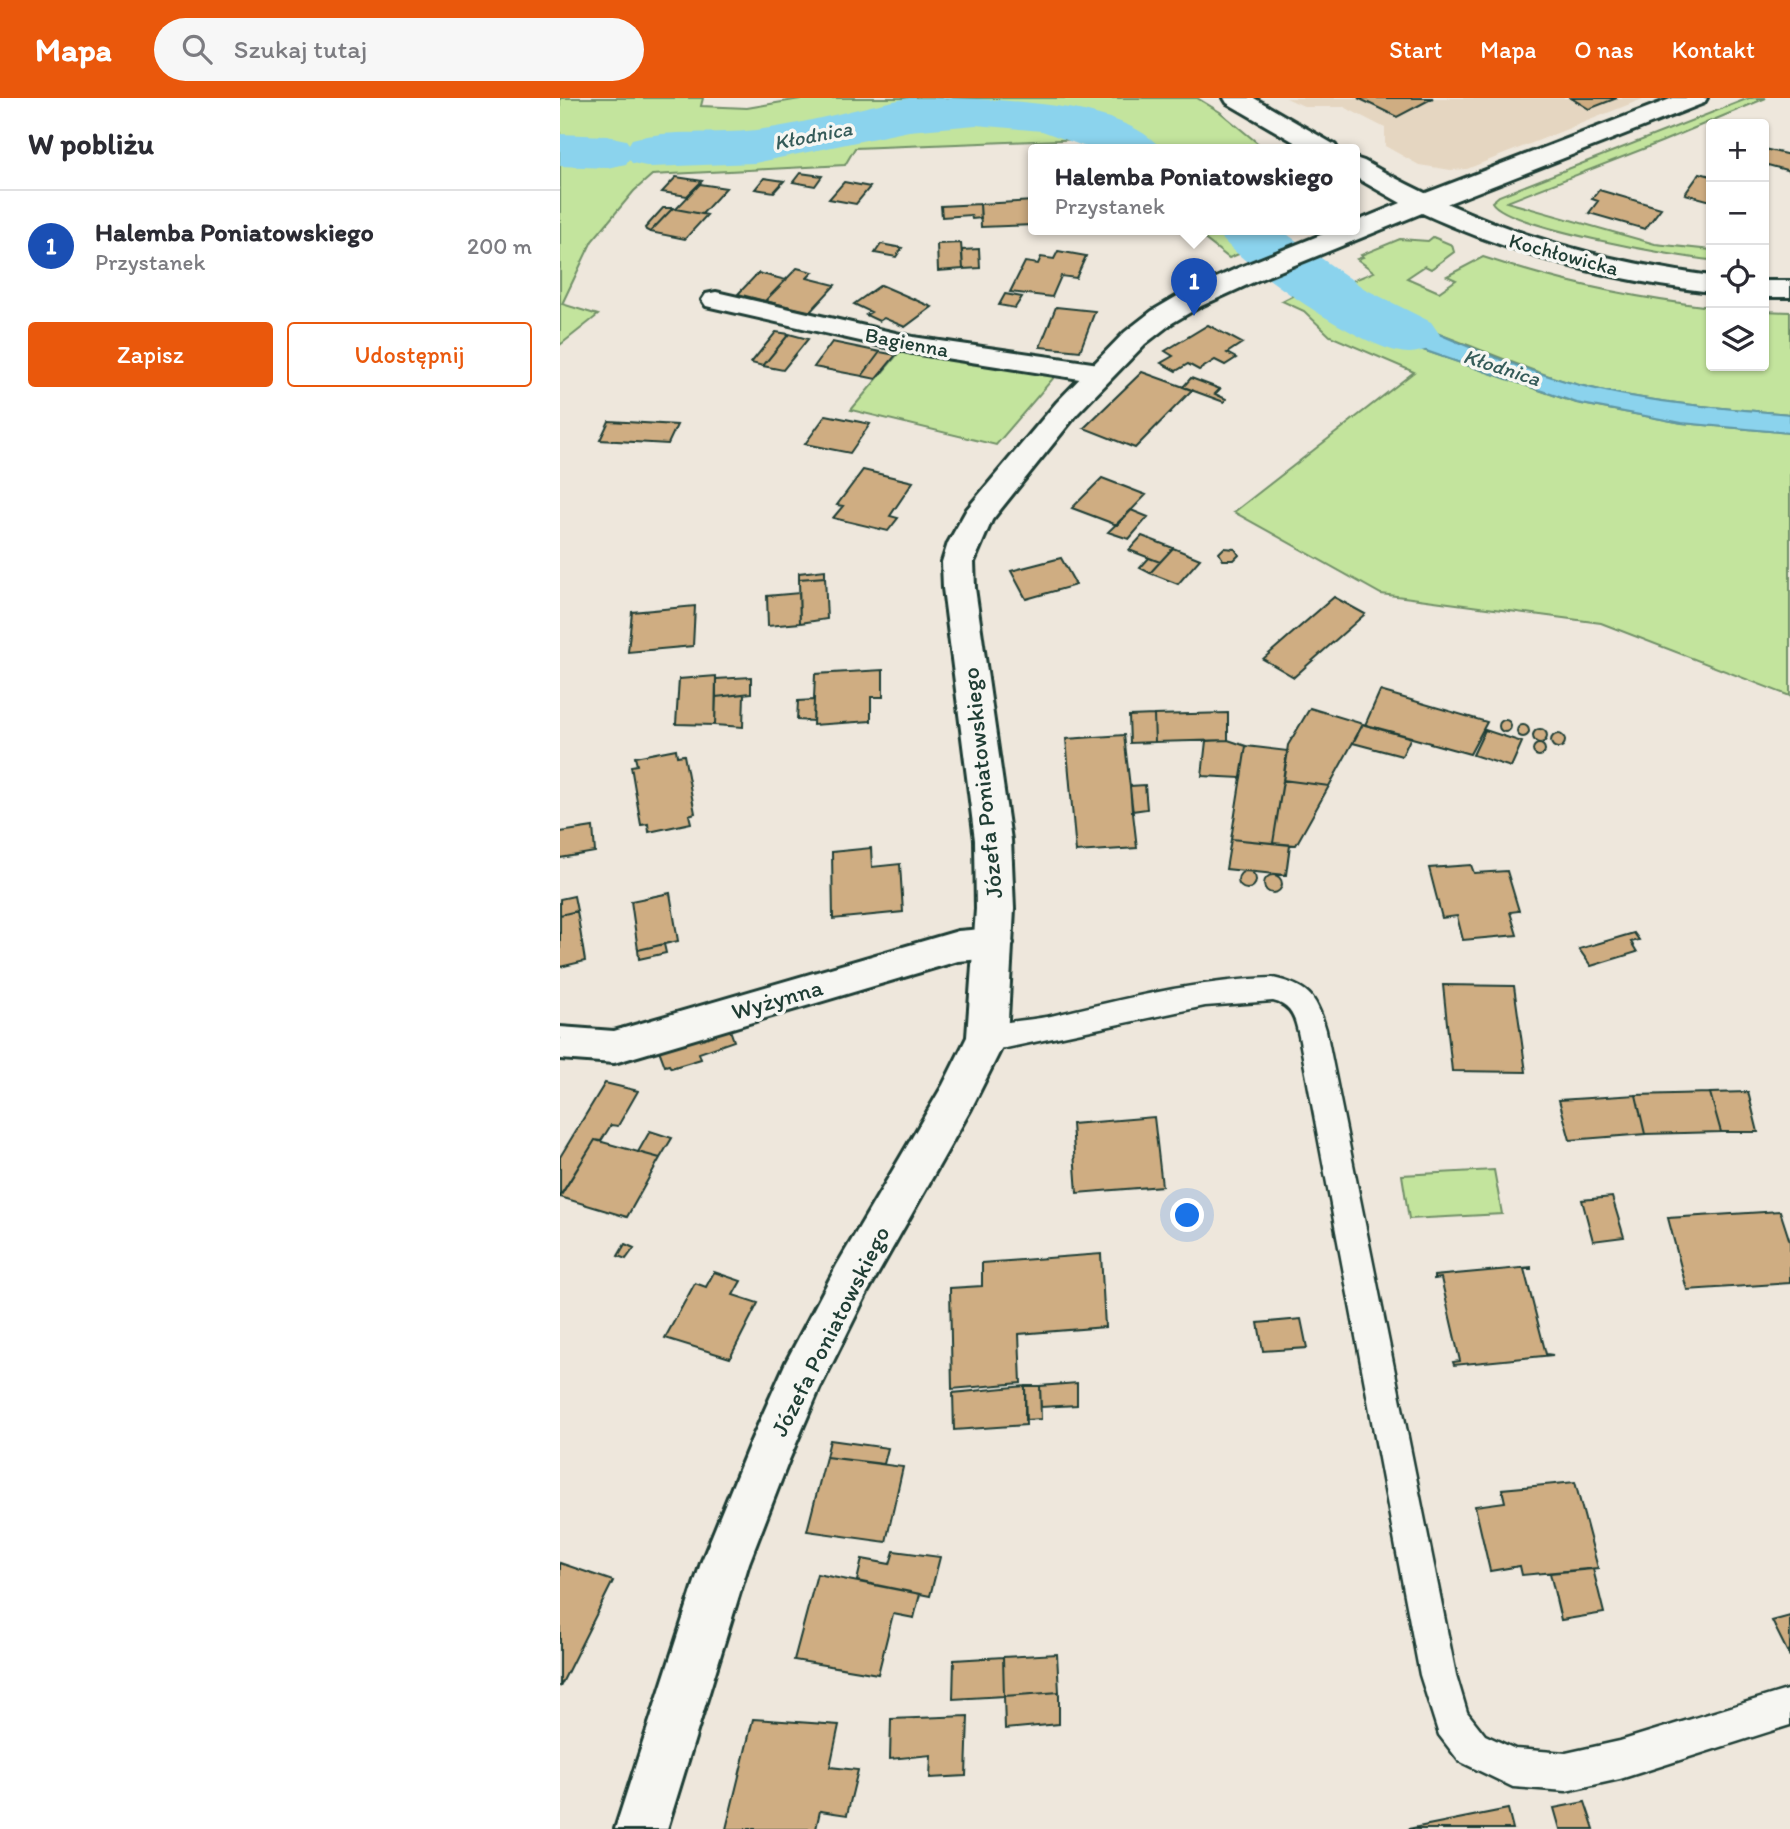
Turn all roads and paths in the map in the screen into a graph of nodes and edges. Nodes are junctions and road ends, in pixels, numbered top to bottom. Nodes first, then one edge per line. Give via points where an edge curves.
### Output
1 (1236, 98) edge
2 (1695, 98) edge
3 (1316, 144) edge
4 (1360, 169) edge
5 (1422, 204) junction
6 (1360, 229) edge
7 (1346, 235) edge
8 (1706, 283) edge
9 (1769, 289) edge
10 (1790, 289) edge
11 (716, 300) dead end
12 (1099, 373) junction
13 (994, 943) junction
14 (987, 1037) junction
15 (560, 1043) edge
16 (1790, 1707) edge
17 (641, 1829) edge

1 - 3 street
2 - 5 street, Józefa Poniatowskiego
4 - 5 street, Kochłowicka
5 - 6 street, Józefa Poniatowskiego
5 - 8 street, Kochłowicka via 1534,249 1597,266
7 - 12 street, Józefa Poniatowskiego via 1248,274 1162,317
9 - 10 street
11 - 12 street, Bagienna via 913,345
12 - 13 street, Józefa Poniatowskiego via 1000,486 978,516 958,562 993,840
13 - 14 street, Józefa Poniatowskiego
13 - 15 street, Wyżynna via 958,946 614,1048
14 - 16 lane via 1024,1034 1252,988 1290,992 1300,1001 1320,1073 1438,1675 1452,1722 1472,1748 1513,1768 1566,1772 1620,1760
14 - 17 street, Józefa Poniatowskiego via 852,1279 771,1447 725,1563

